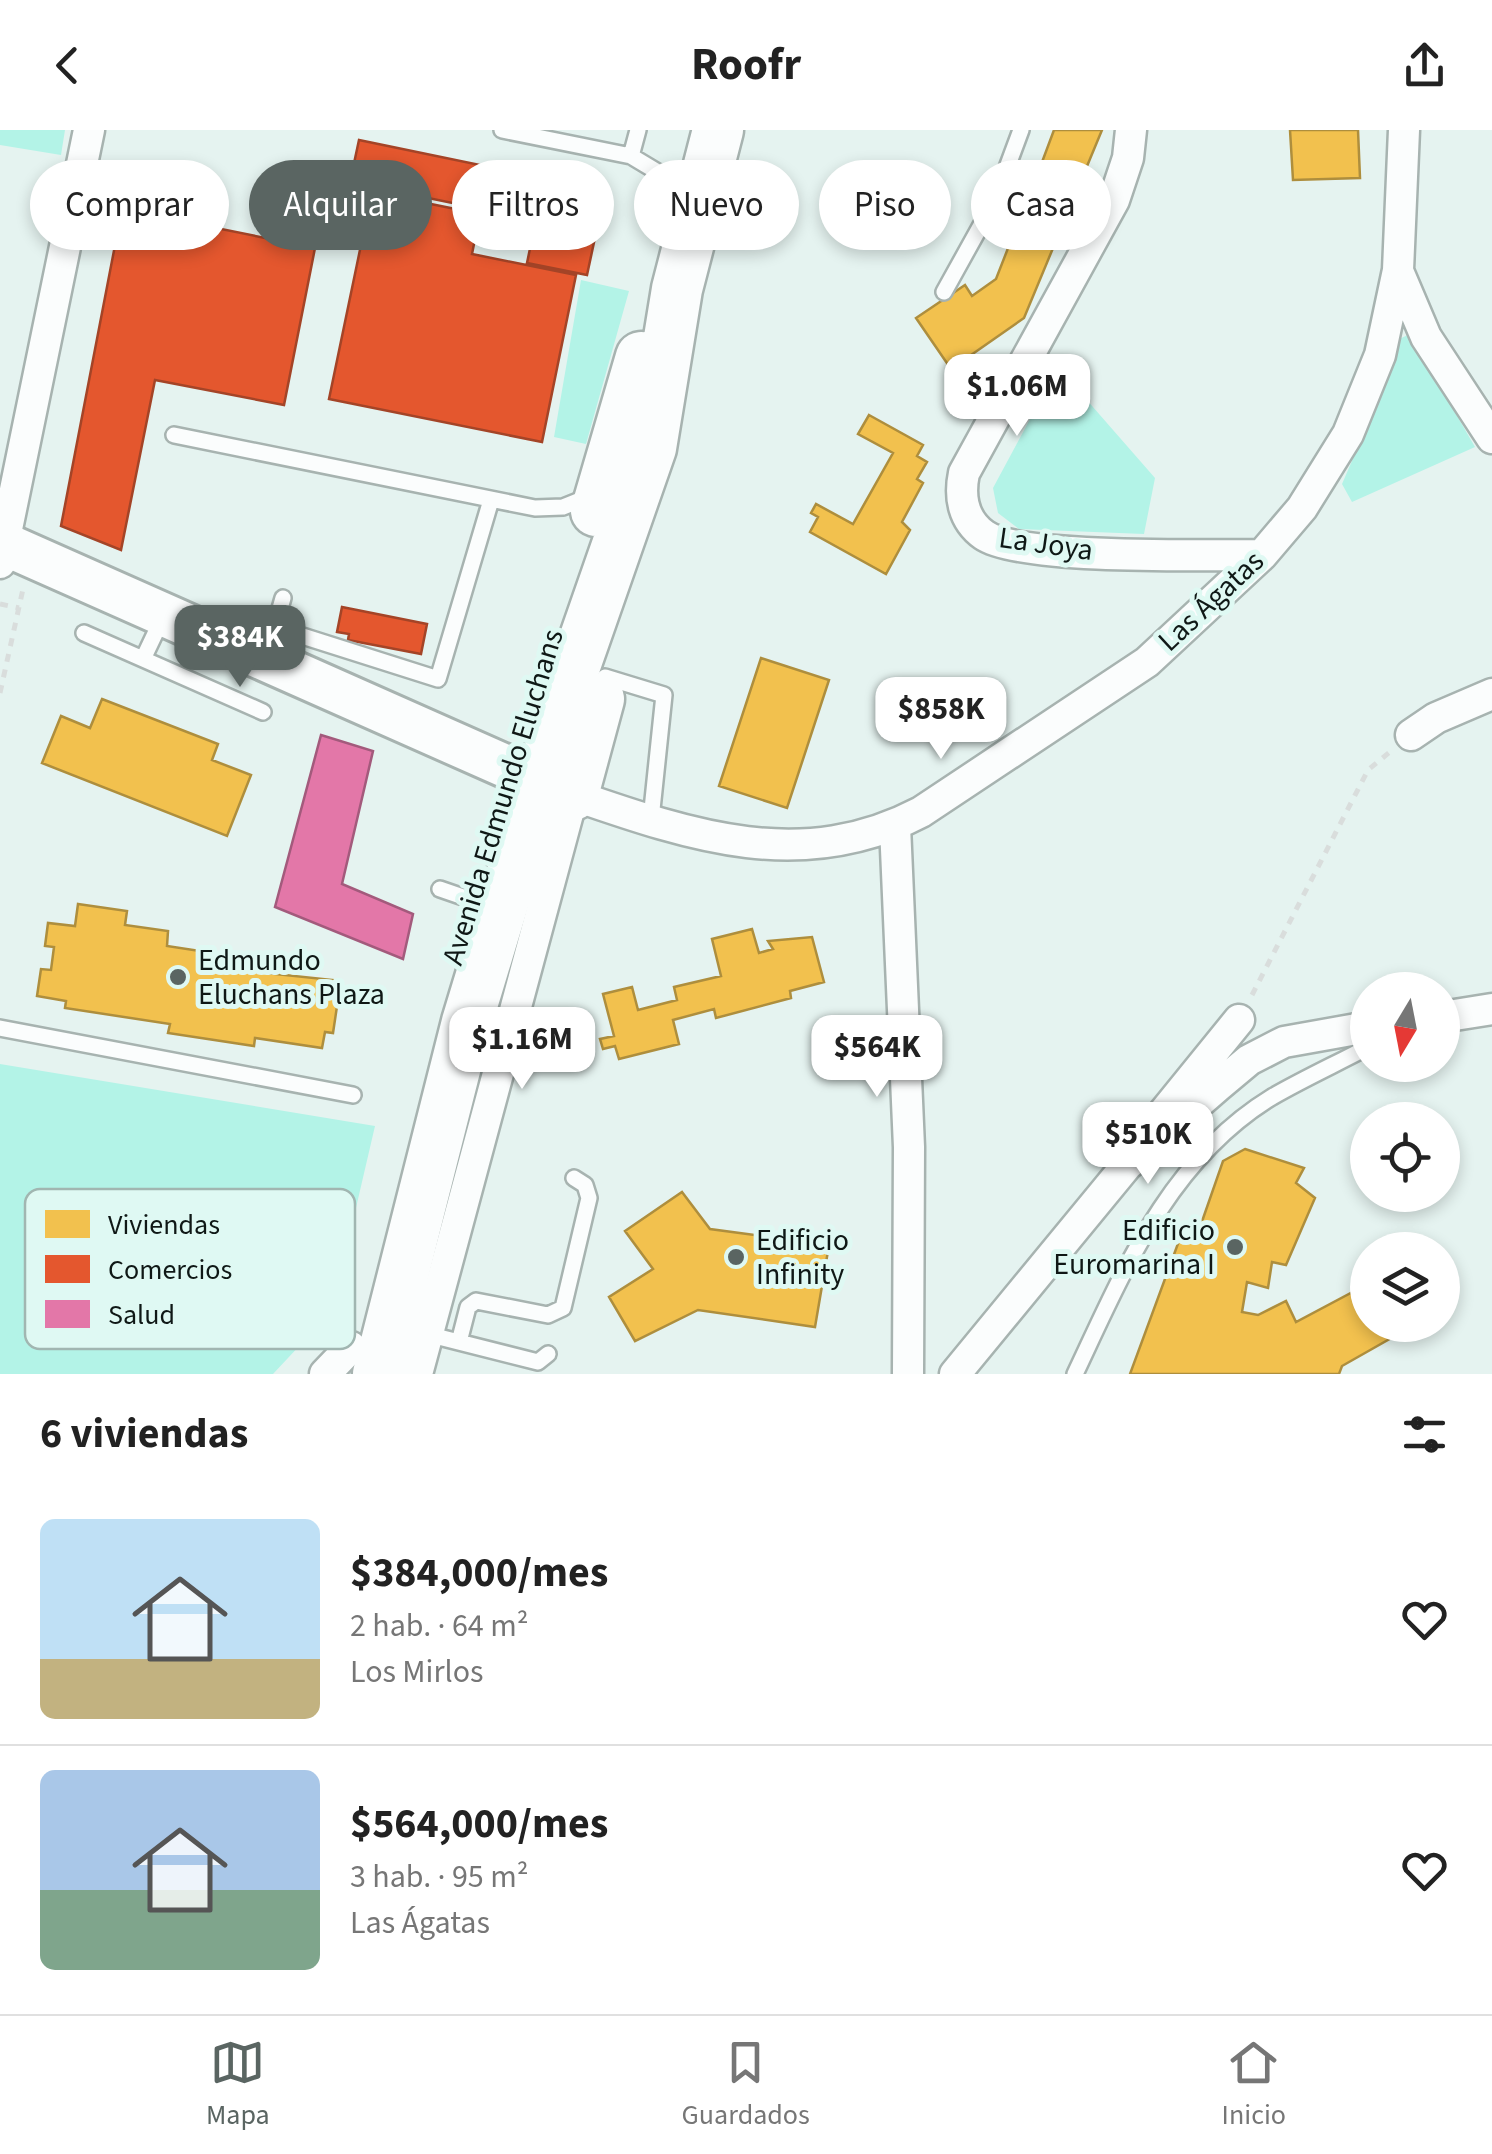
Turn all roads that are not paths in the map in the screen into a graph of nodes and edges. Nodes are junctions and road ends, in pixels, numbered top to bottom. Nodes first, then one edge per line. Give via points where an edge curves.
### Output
1 (89, 130) edge
2 (502, 130) edge
3 (638, 130) edge
4 (718, 130) edge
5 (1020, 130) edge
6 (1131, 130) edge
7 (1404, 130) edge
8 (631, 156) junction
9 (1398, 270) junction
10 (682, 272) junction
11 (944, 292) dead end
12 (174, 434) dead end
13 (1492, 438) edge
14 (622, 484) junction
15 (492, 500) junction
16 (2, 550) edge
17 (1262, 555) junction
18 (283, 598) dead end
19 (164, 615) junction
20 (84, 633) dead end
21 (270, 644) junction
22 (142, 658) junction
23 (604, 677) junction
24 (1492, 694) edge
25 (263, 712) dead end
26 (1410, 735) road end
27 (539, 782) junction
28 (651, 819) junction
29 (895, 826) junction
30 (1492, 1009) edge
31 (1460, 1013) edge
32 (1239, 1020) road end
33 (0, 1028) edge
34 (1350, 1030) edge
35 (1350, 1057) edge
36 (352, 1095) dead end
37 (1127, 1165) junction
38 (574, 1178) dead end
39 (427, 1334) junction
40 (458, 1342) junction
41 (355, 1344) edge
42 (548, 1354) dead end
43 (350, 1367) edge
44 (418, 1374) edge
45 (908, 1374) edge
46 (955, 1374) edge
47 (1075, 1374) edge

1 - 16 street
2 - 8 lane
3 - 8 lane
4 - 10 main road, Avenida Edmundo Eluchans
5 - 11 lane via 995,200
6 - 17 street, La Joya via 1114,200 964,473 965,511 982,534 1009,545 1154,556
7 - 9 street, Las Ágatas
8 - 10 lane via 656,168 676,190 688,221
9 - 13 street, Las Ágatas via 1426,337
9 - 17 street, Las Ágatas via 1380,355 1348,434 1302,508
10 - 14 main road, Avenida Edmundo Eluchans via 660,408
12 - 15 lane
14 - 15 lane via 563,508
14 - 23 main road via 630,568
14 - 27 main road, Avenida Edmundo Eluchans
15 - 21 lane via 438,679
16 - 19 street via 45,561
17 - 29 street, Las Ágatas via 1147,662
18 - 21 lane
19 - 21 street
19 - 22 lane
20 - 22 lane
21 - 27 street
22 - 25 lane
23 - 27 main road
23 - 28 lane via 664,694
24 - 26 street
27 - 28 street, Las Ágatas
27 - 39 street
27 - 41 main road, Avenida Edmundo Eluchans via 454,894
27 - 43 main road, Avenida Edmundo Eluchans via 468,1022
28 - 29 street, Las Ágatas via 780,848 834,845
29 - 45 street via 908,1147
30 - 31 street
32 - 37 street
33 - 36 lane
34 - 37 street via 1263,1052
35 - 47 lane via 1270,1099 1185,1175 1141,1238
37 - 46 street
38 - 40 lane via 585,1184 589,1198 563,1308 548,1316 476,1300
39 - 40 lane
39 - 44 street
40 - 42 lane via 538,1362

